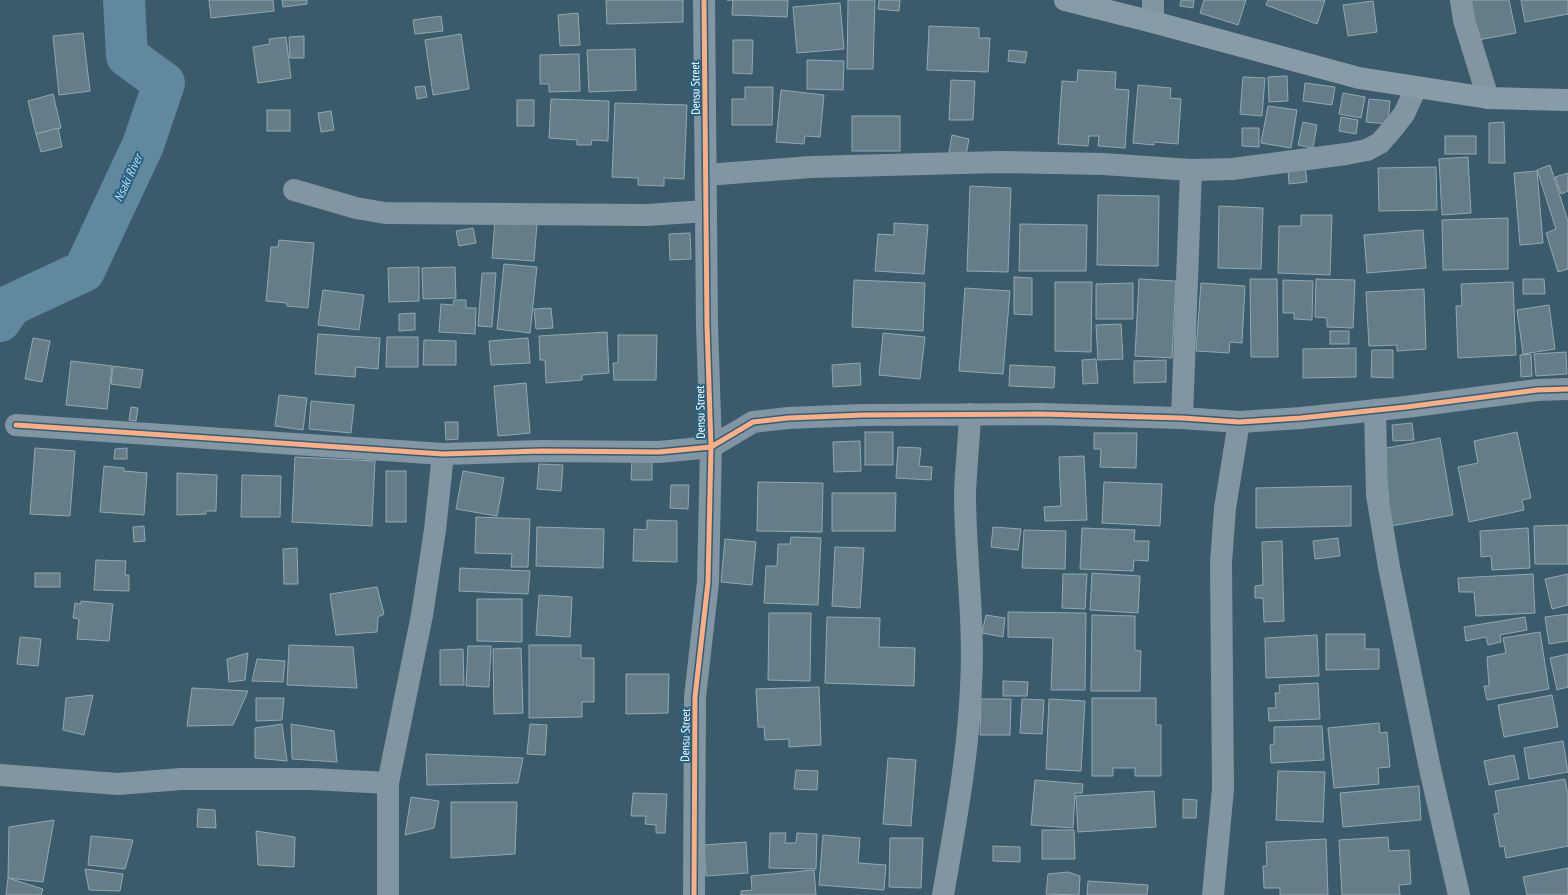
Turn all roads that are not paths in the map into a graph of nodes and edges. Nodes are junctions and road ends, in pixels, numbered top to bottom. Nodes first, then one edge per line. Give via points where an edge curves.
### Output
1 (704, 0) edge
2 (1065, 0) edge
3 (1153, 0) edge
4 (1461, 0) edge
5 (1153, 22) junction
6 (1416, 88) junction
7 (1488, 98) junction
8 (1568, 100) edge
9 (1191, 170) junction
10 (706, 174) junction
11 (294, 190) dead end
12 (706, 211) junction
13 (1568, 389) edge
14 (1375, 410) junction
15 (970, 414) junction
16 (1182, 418) junction
17 (1239, 422) junction
18 (16, 425) dead end
19 (711, 447) junction
20 (444, 454) junction
21 (0, 775) edge
22 (388, 783) junction
23 (388, 895) edge
24 (694, 895) edge
25 (943, 895) edge
26 (1213, 895) edge
27 (1459, 895) edge

1 - 10 street, Densu Street
2 - 5 street
3 - 5 street
4 - 7 street via 1464,20
5 - 6 street via 1359,78
6 - 7 street
6 - 9 street via 1404,114 1393,128 1380,143 1367,150 1232,169
7 - 8 street
9 - 10 street via 1103,164 1000,162 811,167
9 - 16 street
10 - 12 street, Densu Street
11 - 12 street via 356,208 385,213 647,215
12 - 19 street, Densu Street
13 - 14 street via 1537,390
14 - 17 street
14 - 27 street via 1377,495 1389,566 1430,769
15 - 16 street
15 - 19 street via 788,418 753,422
15 - 25 street via 966,492 972,647 971,687 959,798
16 - 17 street
17 - 26 street via 1224,508 1221,563 1223,789
18 - 20 street
19 - 20 street via 659,452 528,451
19 - 24 street, Densu Street via 708,582 695,697
20 - 22 street via 423,608
21 - 22 street via 118,784 189,779 312,779
22 - 23 street

